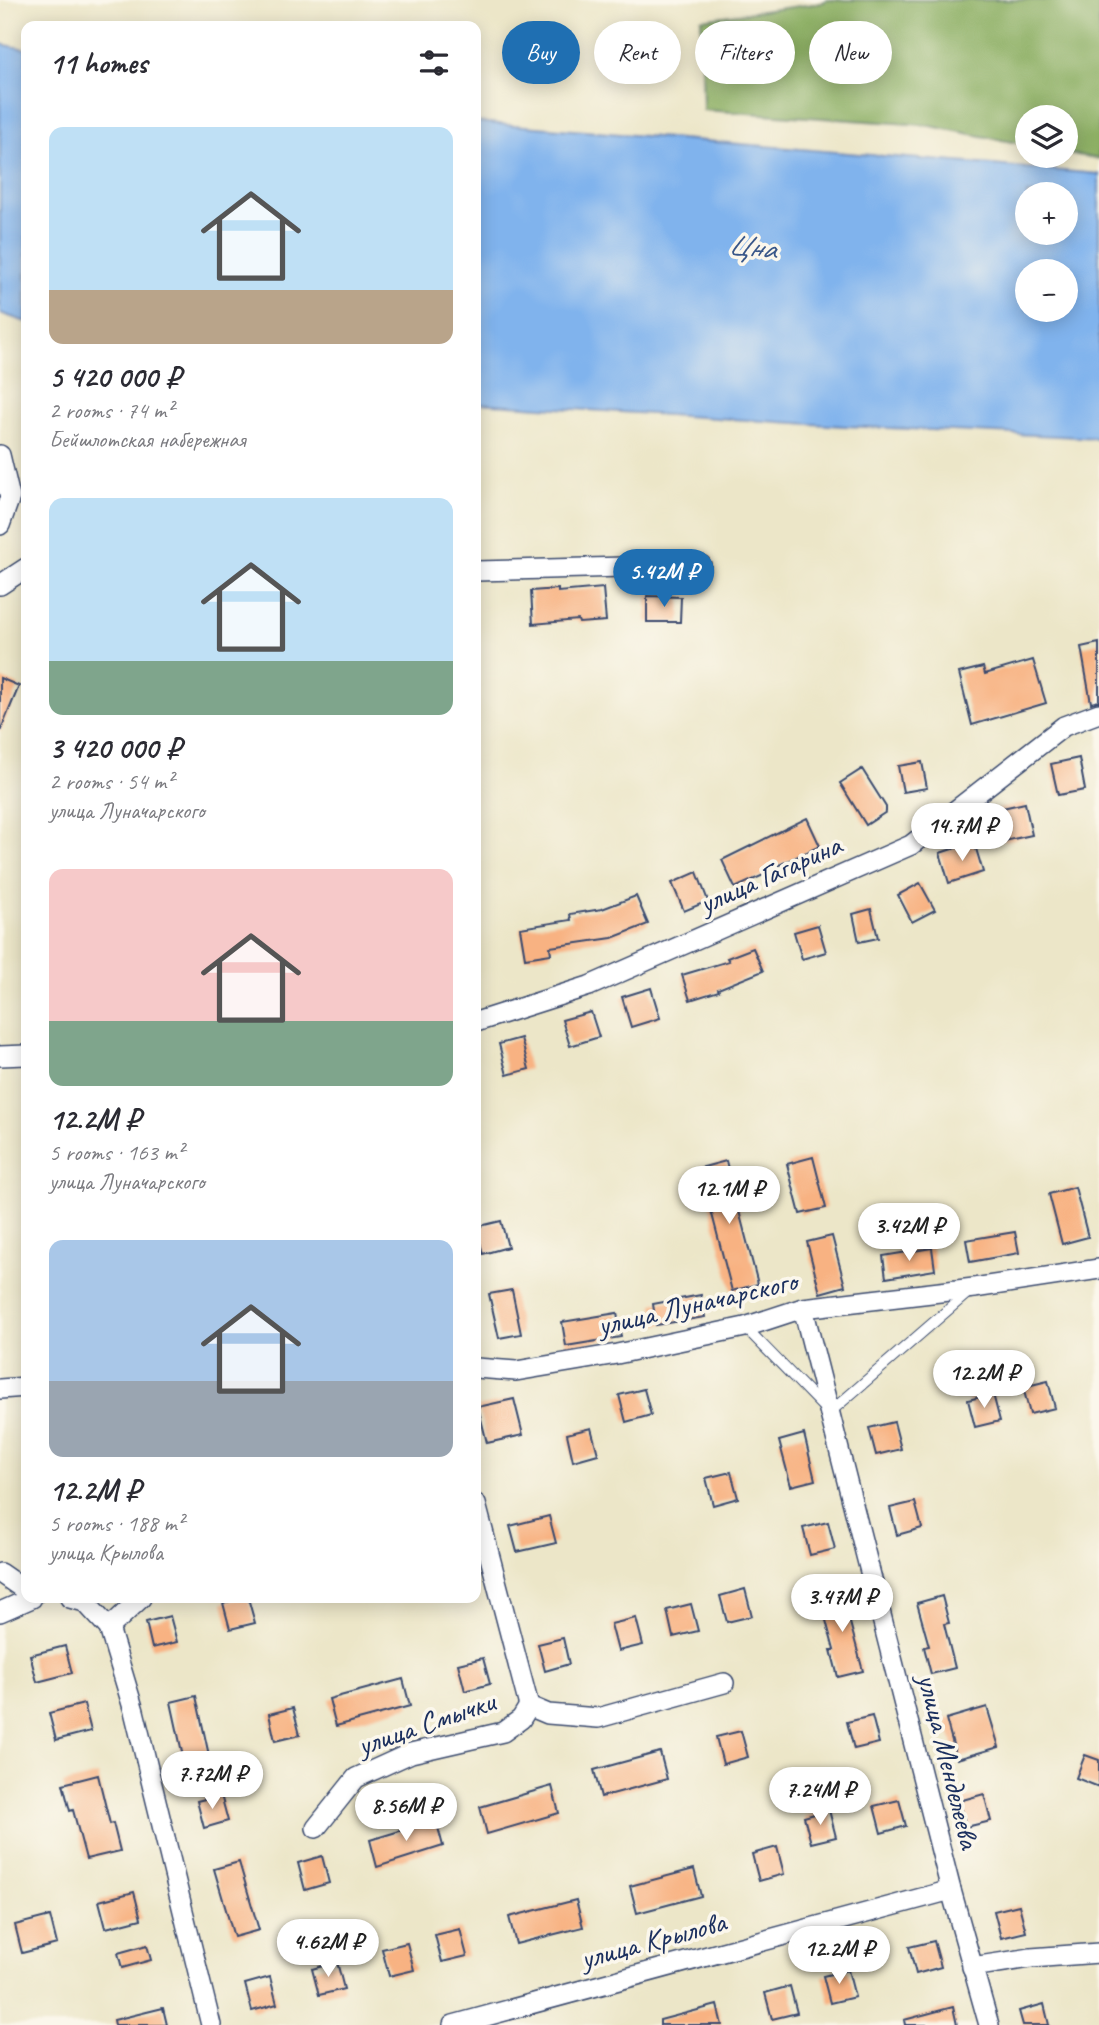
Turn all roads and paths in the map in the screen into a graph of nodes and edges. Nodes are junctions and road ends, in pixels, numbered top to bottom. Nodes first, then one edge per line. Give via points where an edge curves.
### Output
1 (0, 455) edge
2 (0, 525) edge
3 (701, 565) dead end
4 (481, 570) edge
5 (21, 571) edge
6 (0, 585) edge
7 (1099, 713) edge
8 (481, 1020) edge
9 (21, 1055) edge
10 (0, 1056) edge
11 (1099, 1269) edge
12 (974, 1288) junction
13 (803, 1308) junction
14 (745, 1327) junction
15 (481, 1368) edge
16 (21, 1387) edge
17 (0, 1389) edge
18 (829, 1413) junction
19 (481, 1523) edge
20 (0, 1573) edge
21 (21, 1588) edge
22 (21, 1603) edge
23 (86, 1603) edge
24 (136, 1603) edge
25 (0, 1612) edge
26 (109, 1628) junction
27 (724, 1683) dead end
28 (528, 1706) junction
29 (316, 1828) dead end
30 (951, 1891) junction
31 (1099, 1953) edge
32 (972, 1967) junction
33 (211, 2025) edge
34 (453, 2025) edge
35 (989, 2025) edge

1 - 2 street via 10,497
3 - 4 street
5 - 6 street
7 - 8 street, улица Гагарина via 1065,726 911,845 589,986
9 - 10 street
11 - 12 street, улица Луначарского
12 - 13 street, улица Луначарского
12 - 18 lane
13 - 14 street, улица Луначарского
13 - 18 street, улица Менделеева
14 - 15 street, улица Луначарского via 516,1371
14 - 18 lane
16 - 17 street
18 - 30 street, улица Менделеева
19 - 28 street, улица Смычки
20 - 21 street
22 - 25 street
23 - 26 street
24 - 26 street
26 - 33 street via 134,1711
27 - 28 street, улица Смычки via 598,1718 548,1714
28 - 29 street, улица Смычки via 521,1719 503,1732 411,1753 356,1778
30 - 32 street, улица Менделеева
30 - 34 street, улица Крылова
31 - 32 street
32 - 35 street, улица Менделеева

